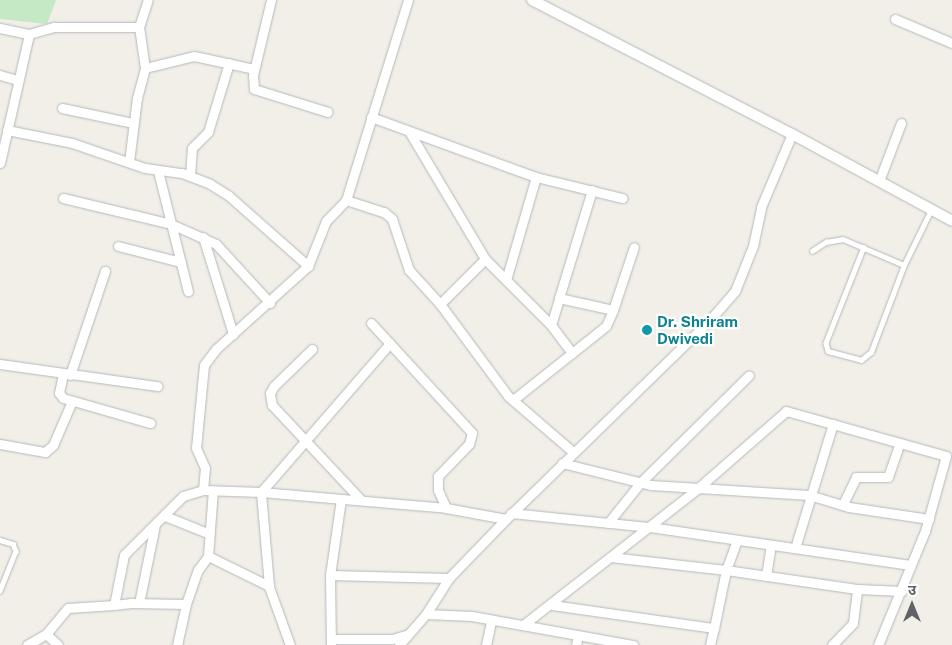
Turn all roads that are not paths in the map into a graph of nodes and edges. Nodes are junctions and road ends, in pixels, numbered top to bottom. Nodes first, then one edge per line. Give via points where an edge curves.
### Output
1 (148, 0) edge
2 (271, 0) edge
3 (408, 0) edge
4 (532, 0) edge
5 (895, 19) dead end
6 (139, 27) junction
7 (0, 28) edge
8 (29, 34) junction
9 (952, 44) edge
10 (229, 63) junction
11 (145, 68) junction
12 (254, 69) junction
13 (0, 75) edge
14 (18, 80) junction
15 (62, 108) dead end
16 (328, 112) dead end
17 (371, 117) junction
18 (133, 123) junction
19 (901, 123) dead end
20 (8, 130) junction
21 (410, 133) junction
22 (792, 134) junction
23 (129, 162) junction
24 (0, 163) edge
25 (158, 171) junction
26 (190, 176) junction
27 (536, 177) junction
28 (879, 181) junction
29 (592, 190) junction
30 (64, 198) dead end
31 (622, 198) dead end
32 (346, 200) junction
33 (931, 210) junction
34 (952, 221) edge
35 (171, 224) junction
36 (203, 237) junction
37 (118, 246) dead end
38 (634, 247) dead end
39 (864, 247) junction
40 (812, 251) dead end
41 (485, 259) junction
42 (181, 262) junction
43 (904, 265) junction
44 (308, 266) junction
45 (105, 271) dead end
46 (506, 280) junction
47 (188, 291) dead end
48 (559, 298) junction
49 (270, 303) junction
50 (440, 304) junction
51 (613, 310) junction
52 (371, 323) dead end
53 (551, 325) junction
54 (233, 334) junction
55 (390, 343) junction
56 (312, 349) dead end
57 (572, 353) junction
58 (0, 364) edge
59 (66, 374) junction
60 (750, 375) dead end
61 (157, 386) dead end
62 (513, 400) junction
63 (72, 401) junction
64 (150, 422) dead end
65 (833, 424) junction
66 (305, 438) junction
67 (900, 443) junction
68 (0, 444) edge
69 (573, 452) junction
70 (562, 463) junction
71 (640, 483) junction
72 (697, 489) junction
73 (203, 490) junction
74 (213, 490) junction
75 (261, 492) junction
76 (809, 495) junction
77 (342, 499) junction
78 (360, 499) junction
79 (842, 504) junction
80 (446, 508) junction
81 (165, 516) junction
82 (509, 516) junction
83 (929, 520) junction
84 (608, 523) junction
85 (155, 526) junction
86 (650, 527) junction
87 (210, 534) junction
88 (0, 540) edge
89 (737, 540) junction
90 (771, 545) junction
91 (795, 548) junction
92 (208, 556) junction
93 (611, 557) junction
94 (910, 565) junction
95 (726, 570) junction
96 (330, 575) junction
97 (766, 576) junction
98 (449, 578) junction
99 (268, 584) junction
100 (857, 589) junction
101 (0, 591) edge
102 (902, 591) junction
103 (139, 603) junction
104 (114, 604) junction
105 (186, 604) junction
106 (552, 605) junction
107 (426, 614) junction
108 (491, 622) junction
109 (523, 625) junction
110 (714, 628) junction
111 (46, 634) junction
112 (578, 635) junction
113 (406, 636) junction
114 (331, 642) edge
115 (27, 645) edge
116 (58, 645) edge
117 (177, 645) edge
118 (290, 645) edge
119 (399, 645) edge
120 (486, 645) edge
121 (576, 645) edge
122 (633, 645) edge
123 (710, 645) edge
124 (832, 645) edge
125 (878, 645) edge

1 - 6 street
2 - 12 street
3 - 17 street
4 - 22 street
5 - 9 street
6 - 8 street via 54,27
6 - 11 street
7 - 8 street
8 - 14 street
10 - 11 street via 187,57
10 - 12 street
10 - 26 street via 208,132 192,148
11 - 18 street
12 - 16 street via 253,82 259,92
13 - 14 street
14 - 20 street
15 - 18 street
17 - 21 street
17 - 32 street
18 - 23 street
19 - 28 street
20 - 23 street via 72,143
20 - 24 street
21 - 27 street
21 - 41 street
22 - 28 street
22 - 69 street via 761,207 753,246 735,291 709,321
23 - 25 street
25 - 26 street
25 - 35 street
26 - 44 street via 230,196
27 - 29 street
27 - 46 street
28 - 33 street
29 - 31 street
29 - 48 street
30 - 35 street
32 - 44 street via 326,221
32 - 50 street via 384,212 392,219 409,270
33 - 34 street
33 - 43 lane
35 - 36 street
35 - 42 street
36 - 49 street via 226,253
36 - 54 street
37 - 42 street
38 - 51 street
39 - 40 lane via 854,241 834,239
39 - 43 lane
39 - 43 lane via 827,337 828,351 861,360 869,356
41 - 46 street
41 - 50 street
42 - 47 street
44 - 49 street
45 - 59 street
46 - 53 street
48 - 51 street
48 - 53 street
49 - 54 street
50 - 62 street
51 - 57 street via 606,326
52 - 55 street
53 - 57 street
54 - 73 street via 208,356 202,375 196,448 205,468
55 - 66 street
55 - 80 street via 472,433 469,444 438,476 438,490
56 - 66 street via 280,378 270,393 276,411
57 - 62 street
58 - 59 street
59 - 61 street
59 - 63 street via 60,395
60 - 71 street
62 - 69 street
63 - 64 street
63 - 68 street via 53,444 45,452
65 - 67 street
65 - 72 street via 786,411
65 - 76 street
66 - 75 street
66 - 78 street
67 - 79 street via 888,477 856,477
67 - 83 street via 946,456
69 - 70 street
70 - 71 street
70 - 82 street
71 - 72 street
71 - 84 street
72 - 76 street
72 - 86 street
73 - 74 street
73 - 81 street via 183,496
74 - 75 street
74 - 87 street
75 - 77 street
75 - 99 street
76 - 79 street
76 - 91 street
77 - 78 street
77 - 96 street
78 - 80 street
79 - 83 street
80 - 82 street
81 - 85 street
81 - 87 street
82 - 84 street
82 - 98 street
83 - 94 street
84 - 86 street
85 - 103 street
85 - 104 street via 124,555
86 - 89 street
86 - 93 street
87 - 92 street
88 - 101 lane via 14,544 16,551
89 - 90 street
89 - 95 street
90 - 91 street
90 - 97 street
91 - 94 street
92 - 99 street
92 - 105 street via 198,570
93 - 95 street
93 - 106 street
94 - 102 street
95 - 97 street
95 - 110 street
96 - 98 street
96 - 114 street
97 - 100 street
98 - 107 street
99 - 118 street
100 - 102 street
100 - 124 street via 853,623
102 - 125 street
103 - 104 street
103 - 105 street
104 - 111 street via 68,608
105 - 117 street
106 - 109 street
106 - 110 street
107 - 108 street via 472,616
107 - 113 street
108 - 109 street
108 - 120 street
109 - 112 street
110 - 123 street
111 - 115 street
111 - 116 street
112 - 121 street
112 - 122 street
113 - 114 street via 392,640
113 - 119 street

